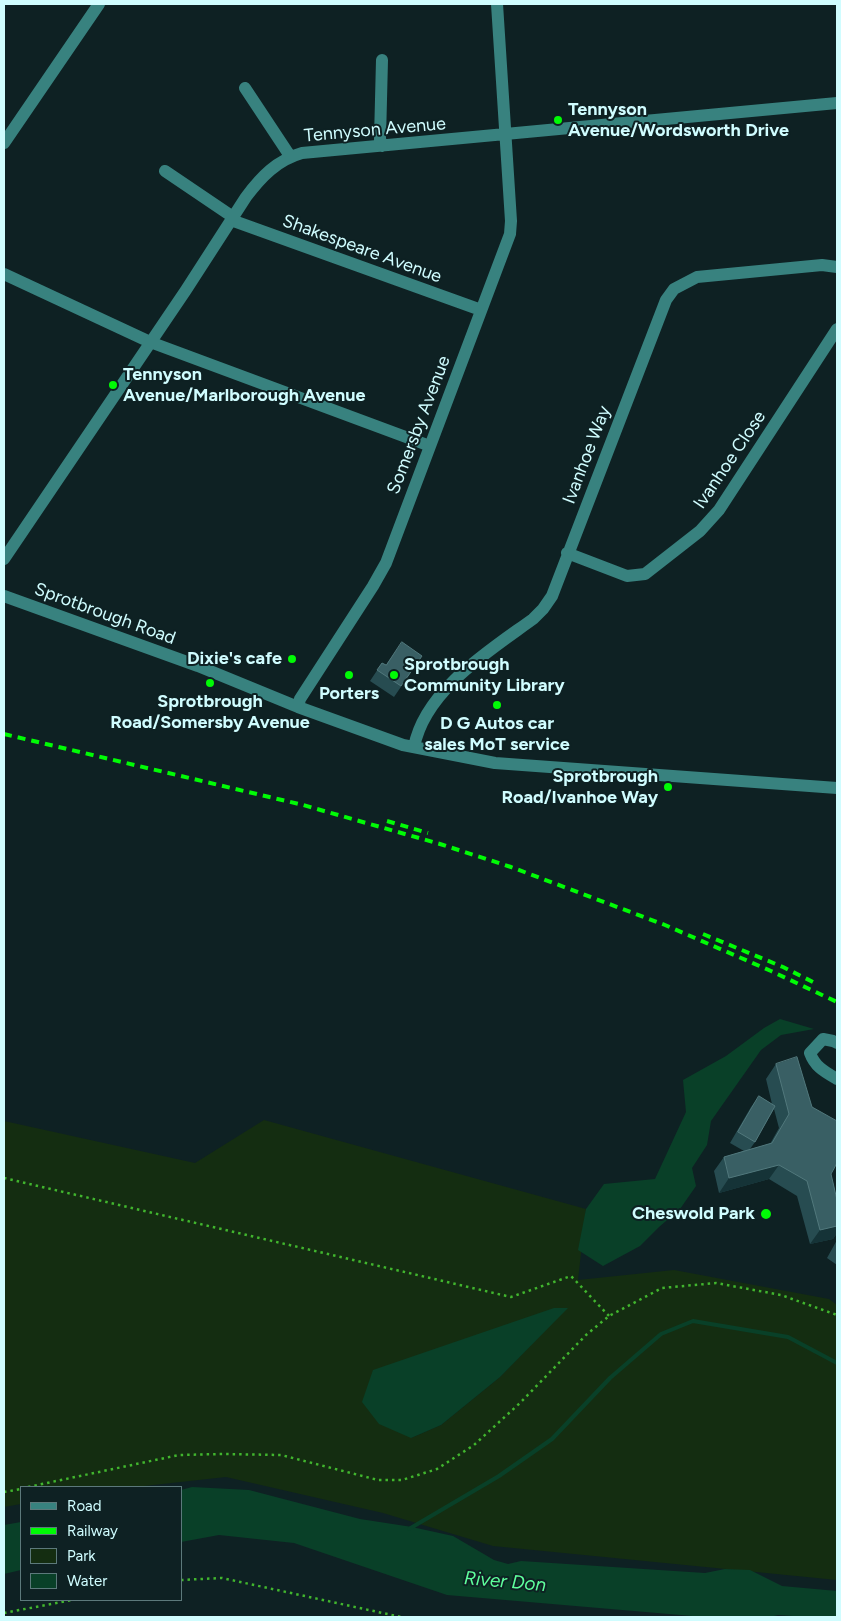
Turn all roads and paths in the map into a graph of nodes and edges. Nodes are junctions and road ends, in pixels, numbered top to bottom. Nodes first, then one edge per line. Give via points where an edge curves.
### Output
1 (99, 4) edge
2 (497, 4) edge
3 (382, 60) dead end
4 (245, 88) dead end
5 (837, 103) edge
6 (506, 135) junction
7 (4, 143) edge
8 (382, 146) junction
9 (290, 156) junction
10 (165, 171) dead end
11 (232, 219) junction
12 (837, 267) edge
13 (4, 274) edge
14 (481, 310) junction
15 (837, 329) edge
16 (150, 342) junction
17 (430, 446) junction
18 (567, 553) junction
19 (4, 559) edge
20 (4, 596) edge
21 (298, 707) junction
22 (414, 747) junction
23 (837, 788) edge
24 (837, 1043) edge
25 (837, 1079) edge
26 (4, 1178) edge
27 (837, 1315) edge
28 (610, 1316) junction
29 (33, 1486) edge
30 (20, 1489) edge
31 (4, 1492) edge
32 (182, 1580) edge
33 (67, 1601) edge
34 (4, 1613) edge
35 (401, 1617) edge

1 - 7 street
2 - 6 street, Somersby Avenue
3 - 8 street
4 - 9 street
5 - 6 street, Tennyson Avenue
6 - 8 street, Tennyson Avenue
6 - 14 street, Somersby Avenue via 510,234
8 - 9 street, Tennyson Avenue
9 - 11 street, Tennyson Avenue via 256,184
10 - 11 street, Shakespeare Avenue
11 - 14 street, Shakespeare Avenue
11 - 16 street, Tennyson Avenue
12 - 18 street, Ivanhoe Way via 822,265 697,277 674,289 666,300
13 - 16 street
14 - 17 street, Somersby Avenue
15 - 18 street, Ivanhoe Close via 719,510 700,531 645,574 636,576 627,576
16 - 17 street
16 - 19 street, Tennyson Avenue
17 - 21 street, Somersby Avenue via 386,563
18 - 22 street, Ivanhoe Way via 552,596 543,609 461,672 428,712
20 - 21 street, Sprotbrough Road via 198,666
21 - 22 street, Sprotbrough Road
22 - 23 street, Sprotbrough Road via 495,763
24 - 25 street via 823,1040 810,1053 819,1068
26 - 28 path via 510,1297 571,1276
27 - 28 path via 781,1295 716,1283 662,1288
28 - 29 path via 586,1335 474,1445 436,1468 402,1480 378,1480 281,1455 223,1454 179,1455
30 - 31 path
32 - 35 path via 222,1578
33 - 34 path

